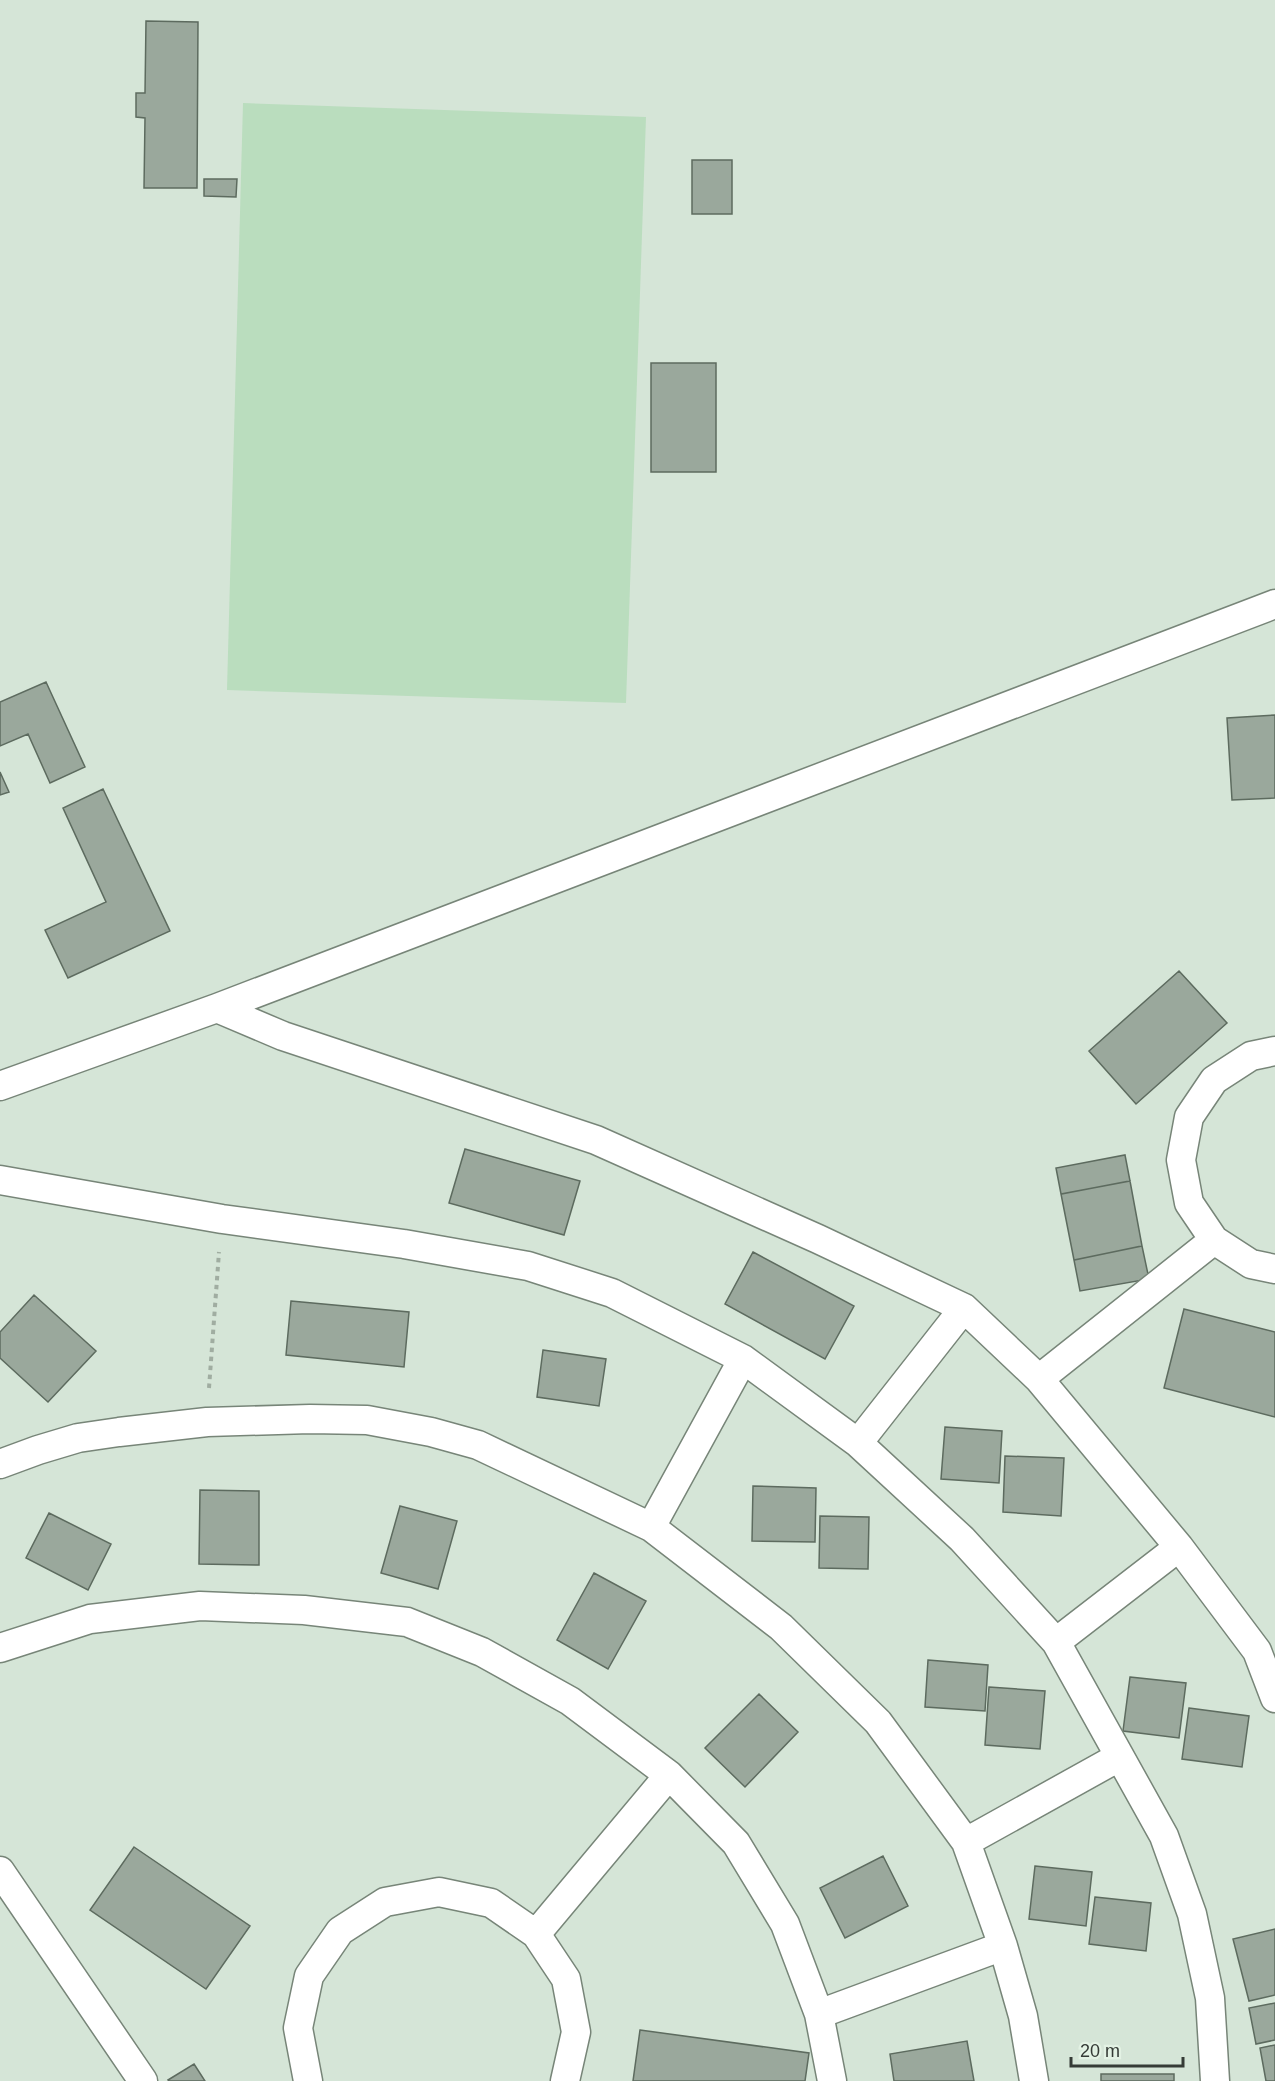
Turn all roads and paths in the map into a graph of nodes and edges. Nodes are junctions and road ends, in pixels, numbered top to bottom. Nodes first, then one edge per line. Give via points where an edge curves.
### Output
1 (1275, 604) edge
2 (217, 1008) junction
3 (1275, 1051) edge
4 (0, 1086) edge
5 (0, 1180) edge
6 (222, 1218) junction
7 (1214, 1240) junction
8 (1275, 1269) edge
9 (964, 1308) junction
10 (743, 1359) junction
11 (1039, 1379) junction
12 (207, 1422) junction
13 (858, 1443) junction
14 (0, 1464) edge
15 (651, 1527) junction
16 (1179, 1547) junction
17 (1056, 1642) junction
18 (1266, 1647) edge
19 (0, 1648) edge
20 (1275, 1698) edge
21 (1119, 1757) junction
22 (669, 1775) junction
23 (966, 1842) junction
24 (0, 1871) edge
25 (536, 1934) junction
26 (1003, 1946) junction
27 (819, 2014) junction
28 (143, 2081) edge
29 (308, 2081) edge
30 (565, 2081) edge
31 (831, 2081) edge
32 (1034, 2081) edge
33 (1215, 2081) edge

1 - 2 street
2 - 4 street
2 - 9 street via 283,1036 596,1140
3 - 7 street via 1251,1056 1214,1080 1189,1117 1181,1160 1189,1203
5 - 6 street
6 - 10 street via 528,1266 612,1293
6 - 12 path
7 - 8 street via 1251,1264
7 - 11 street
9 - 11 street
9 - 13 street
10 - 13 street
10 - 15 street
11 - 16 street
12 - 14 street via 78,1438
12 - 15 street via 367,1420 430,1432 478,1445
13 - 17 street via 962,1539
15 - 23 street via 782,1627 878,1722
16 - 17 street
16 - 18 street
17 - 21 street
18 - 20 street
19 - 22 street via 90,1619 200,1606 304,1610 407,1622 482,1652 570,1701
21 - 23 street
21 - 33 street via 1164,1836 1192,1914 1210,1998
22 - 25 street
22 - 27 street via 736,1843 785,1924
23 - 26 street
24 - 28 street
25 - 29 street via 491,1903 439,1892 386,1902 340,1931 309,1976 298,2028
25 - 30 street via 566,1979 576,2032
26 - 27 street
26 - 32 street via 1023,2016
27 - 31 street

